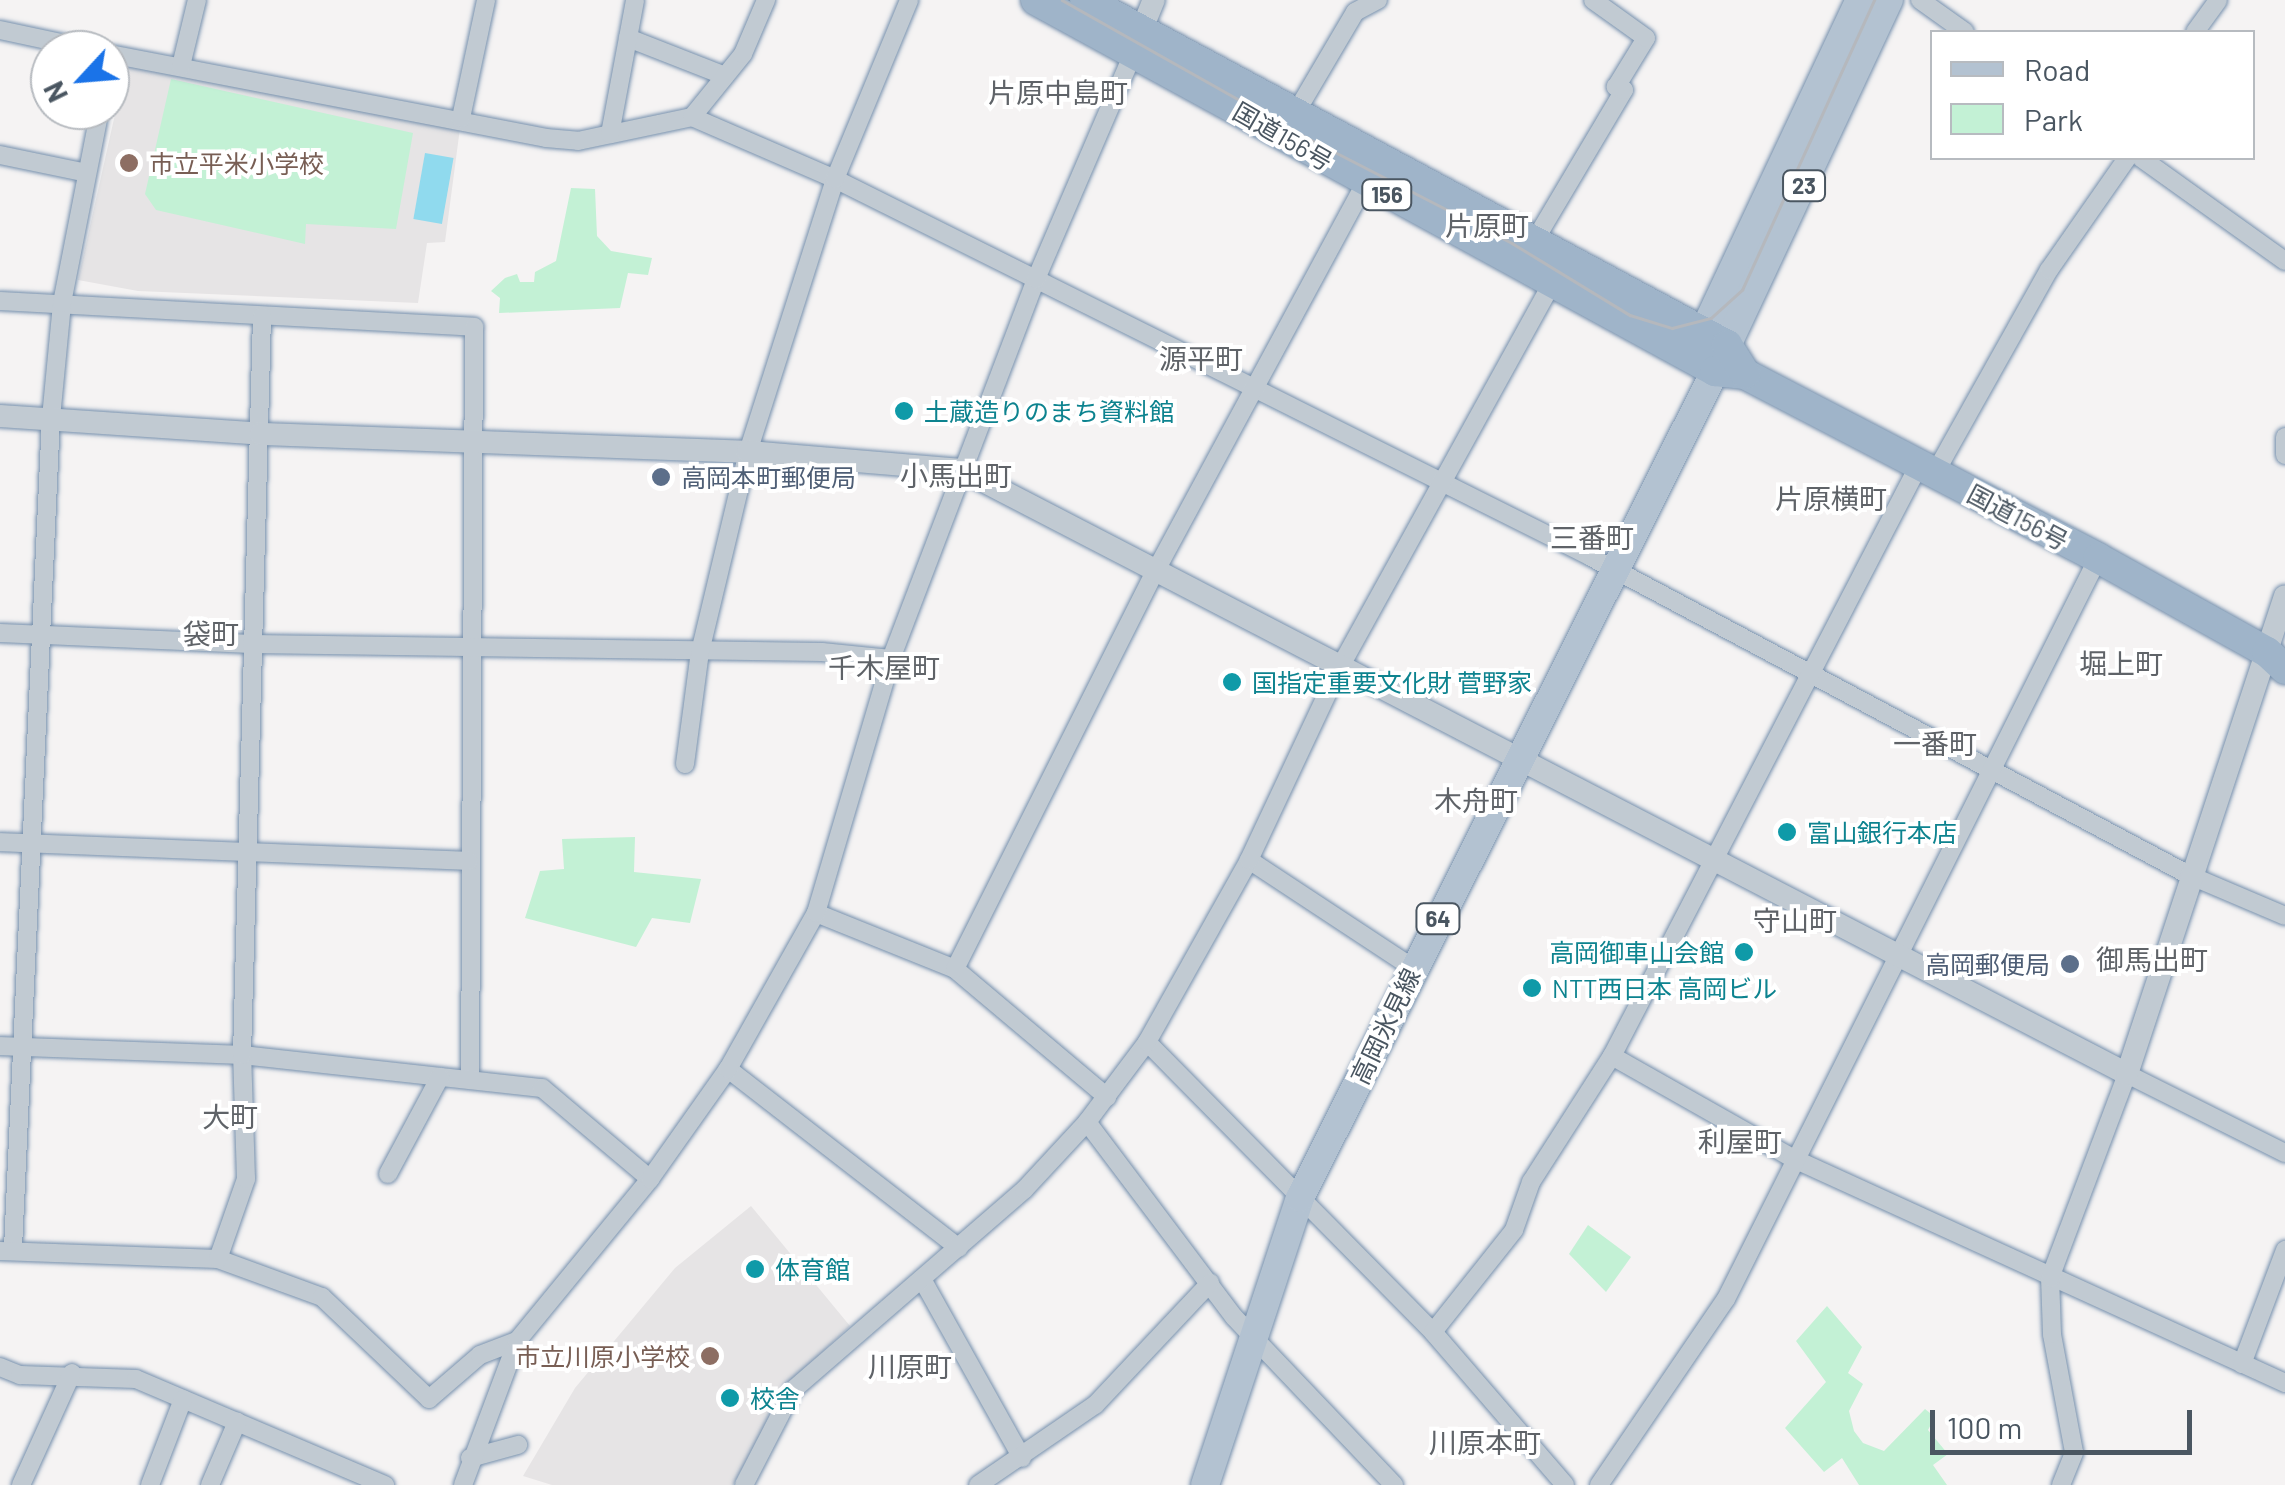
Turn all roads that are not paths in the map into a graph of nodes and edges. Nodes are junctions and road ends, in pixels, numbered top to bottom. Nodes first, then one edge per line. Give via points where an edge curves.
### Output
1 (197, 0) edge
2 (486, 0) edge
3 (636, 0) edge
4 (766, 0) edge
5 (909, 0) edge
6 (1036, 0) edge
7 (1085, 0) edge
8 (1154, 0) edge
9 (1378, 0) edge
10 (1594, 0) edge
11 (1860, 0) edge
12 (1889, 0) edge
13 (1920, 0) edge
14 (2218, 0) edge
15 (0, 30) edge
16 (1962, 30) edge
17 (2196, 30) edge
18 (30, 36) edge
19 (628, 38) junction
20 (1138, 40) junction
21 (130, 59) edge
22 (181, 66) junction
23 (725, 76) junction
24 (1295, 114) junction
25 (692, 117) junction
26 (461, 118) junction
27 (96, 130) edge
28 (610, 134) junction
29 (0, 155) edge
30 (2126, 160) edge
31 (2144, 160) edge
32 (1372, 170) junction
33 (87, 173) junction
34 (835, 179) junction
35 (1532, 245) junction
36 (2285, 261) edge
37 (1559, 272) junction
38 (1036, 279) junction
39 (0, 301) edge
40 (62, 303) junction
41 (262, 316) junction
42 (1722, 356) junction
43 (1256, 389) junction
44 (0, 416) edge
45 (51, 418) junction
46 (261, 434) junction
47 (2285, 437) edge
48 (474, 441) junction
49 (748, 452) junction
50 (2285, 454) edge
51 (1927, 469) junction
52 (962, 470) junction
53 (1441, 483) junction
54 (2098, 558) junction
55 (1612, 569) junction
56 (1156, 572) junction
57 (2285, 596) edge
58 (0, 633) edge
59 (39, 634) junction
60 (252, 644) junction
61 (468, 647) junction
62 (700, 652) junction
63 (891, 659) junction
64 (2276, 660) edge
65 (1339, 668) junction
66 (1811, 674) junction
67 (1519, 762) junction
68 (685, 764) dead end
69 (1993, 772) junction
70 (0, 842) edge
71 (30, 843) junction
72 (247, 848) junction
73 (1249, 860) junction
74 (469, 861) junction
75 (1711, 863) junction
76 (2190, 874) junction
77 (816, 912) junction
78 (2285, 916) edge
79 (1894, 958) junction
80 (1414, 968) junction
81 (956, 969) junction
82 (1147, 1042) junction
83 (0, 1046) edge
84 (24, 1048) junction
85 (242, 1055) junction
86 (1612, 1056) junction
87 (728, 1069) junction
88 (2127, 1074) junction
89 (440, 1077) junction
90 (470, 1080) junction
91 (1107, 1097) junction
92 (1087, 1122) junction
93 (2285, 1153) edge
94 (1792, 1158) junction
95 (388, 1174) dead end
96 (650, 1179) junction
97 (1300, 1198) junction
98 (959, 1248) junction
99 (7, 1249) edge
100 (2285, 1250) edge
101 (218, 1259) junction
102 (2050, 1278) junction
103 (922, 1279) junction
104 (1210, 1284) junction
105 (1433, 1332) junction
106 (1253, 1340) junction
107 (518, 1341) junction
108 (2242, 1364) junction
109 (0, 1367) edge
110 (72, 1373) junction
111 (2285, 1382) edge
112 (184, 1400) junction
113 (237, 1422) junction
114 (518, 1445) dead end
115 (470, 1458) junction
116 (1022, 1458) junction
117 (21, 1485) edge
118 (150, 1485) edge
119 (210, 1485) edge
120 (385, 1485) edge
121 (464, 1485) edge
122 (744, 1485) edge
123 (978, 1485) edge
124 (1204, 1485) edge
125 (1394, 1485) edge
126 (1566, 1485) edge
127 (1599, 1485) edge
128 (2061, 1485) edge

1 - 22 street
2 - 26 street
3 - 19 street
4 - 23 street via 743,54
5 - 34 street
6 - 20 highway, 国道156号 / 156
7 - 20 highway, 国道156号 / 156
8 - 20 street
9 - 24 street via 1355,12
10 - 35 street via 1646,38 1616,86 1624,90
11 - 42 main road, 23
12 - 42 main road, 23
13 - 16 street
14 - 17 street
15 - 18 street
19 - 23 street
19 - 28 street
20 - 24 highway, 国道156号 / 156
20 - 32 highway, 国道156号 / 156
20 - 38 street
21 - 22 street
22 - 26 street
23 - 25 street
24 - 32 highway, 国道156号 / 156
25 - 28 street
25 - 34 street
26 - 28 street via 546,138
27 - 33 street
29 - 33 street
30 - 51 street via 2048,270
31 - 36 street
32 - 35 highway, 国道156号 / 156
32 - 37 highway, 国道156号 / 156
32 - 43 street
33 - 40 street
34 - 38 street
34 - 49 street
35 - 37 highway, 国道156号 / 156
37 - 42 highway, 国道156号 / 156
37 - 53 street
38 - 43 street
38 - 52 street
39 - 40 street
40 - 41 street
40 - 45 street
41 - 46 street
41 - 48 street via 474,327
42 - 51 highway, 国道156号 / 156
42 - 55 main road, 高岡氷見線 / 64
43 - 53 street
43 - 56 street
44 - 45 street
45 - 46 street
45 - 59 street
46 - 48 street
46 - 60 street
47 - 50 street
48 - 49 street
48 - 61 street
49 - 52 street
49 - 62 street
51 - 54 highway, 国道156号 / 156
51 - 66 street
52 - 56 street
52 - 63 street
53 - 55 street
53 - 65 street
54 - 64 highway, 国道156号 / 156
54 - 69 street
55 - 66 street
55 - 67 main road, 高岡氷見線 / 64
56 - 65 street
56 - 81 street
57 - 64 street
58 - 59 street
59 - 60 street
59 - 71 street
60 - 61 street
60 - 72 street
61 - 62 street
61 - 74 street
62 - 63 street
62 - 68 street
63 - 77 street
64 - 76 street
65 - 67 street
65 - 73 street
66 - 69 street
66 - 75 street
67 - 75 street
67 - 80 main road, 高岡氷見線 / 64
69 - 76 street
69 - 79 street
70 - 71 street
71 - 72 street
71 - 84 street
72 - 74 street
72 - 85 street
73 - 80 street
73 - 82 street
74 - 90 street
75 - 79 street
75 - 86 street
76 - 78 street
76 - 88 street
77 - 81 street
77 - 87 street
79 - 88 street
79 - 94 street
80 - 97 main road, 高岡氷見線 / 64
81 - 91 street
82 - 91 street
82 - 97 street
83 - 84 street
84 - 85 street
84 - 99 street
85 - 89 street
85 - 101 street via 246,1179
86 - 94 street
86 - 105 street via 1531,1182 1514,1230
87 - 96 street
87 - 98 street
88 - 93 street
88 - 102 street
89 - 90 street
89 - 95 street
90 - 96 street via 542,1088
91 - 92 street
92 - 98 street
92 - 104 street
94 - 102 street
94 - 127 street via 1726,1299
96 - 107 street
97 - 105 street
97 - 106 main road, 高岡氷見線 / 64
98 - 103 street
99 - 101 street
100 - 108 street
101 - 107 street via 322,1297 429,1399 480,1355
102 - 108 street
102 - 128 street via 2052,1334 2074,1452
103 - 116 street
103 - 122 street via 793,1390
104 - 106 street
104 - 116 street via 1095,1405
105 - 126 street
106 - 124 main road, 高岡氷見線 / 64
106 - 125 street
107 - 115 street
108 - 111 street
109 - 110 street via 20,1375
110 - 112 street via 136,1379
110 - 117 street
112 - 113 street
112 - 118 street
113 - 119 street
113 - 120 street
114 - 115 street
115 - 121 street
116 - 123 street

